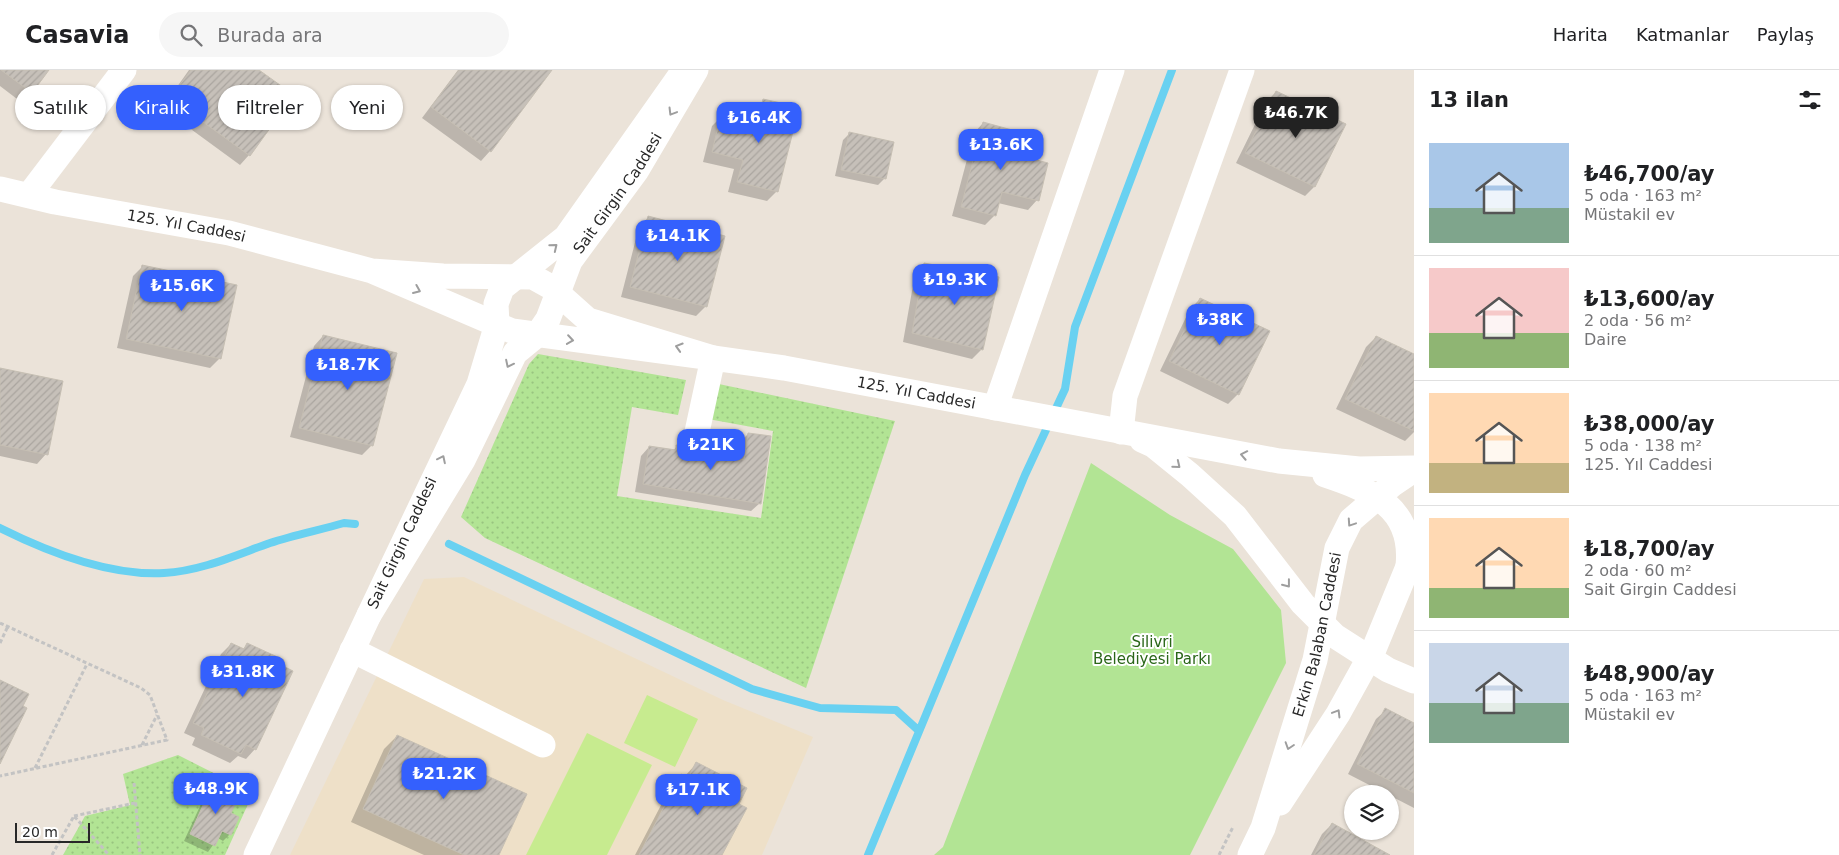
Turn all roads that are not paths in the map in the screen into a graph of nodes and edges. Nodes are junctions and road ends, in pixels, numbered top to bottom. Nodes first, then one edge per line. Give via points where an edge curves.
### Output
1 (124, 70) edge
2 (684, 70) edge
3 (696, 70) edge
4 (1112, 70) edge
5 (1242, 70) edge
6 (0, 189) edge
7 (29, 196) junction
8 (372, 271) junction
9 (518, 276) junction
10 (559, 294) junction
11 (497, 324) junction
12 (537, 335) junction
13 (713, 358) junction
14 (995, 408) junction
15 (697, 432) dead end
16 (1121, 432) junction
17 (1279, 461) junction
18 (1414, 469) edge
19 (1378, 496) junction
20 (1411, 559) edge
21 (1303, 604) junction
22 (369, 615) junction
23 (1385, 620) junction
24 (1322, 623) junction
25 (352, 650) junction
26 (1368, 659) junction
27 (1414, 674) edge
28 (1414, 681) edge
29 (1304, 700) junction
30 (543, 745) dead end
31 (1263, 828) junction
32 (256, 855) edge
33 (1250, 855) edge

1 - 7 street
9 -> 2 street, Sait Girgin Caddesi via 566,237
3 -> 10 street, Sait Girgin Caddesi via 638,170 570,261
4 - 14 street
5 - 16 street via 1125,396
6 - 7 street, 125. Yıl Caddesi
7 - 8 street, 125. Yıl Caddesi via 229,233
8 - 9 street, 125. Yıl Caddesi via 443,276
8 -> 11 street, 125. Yıl Caddesi
9 - 10 street, 125. Yıl Caddesi via 533,277
9 - 11 street, Sait Girgin Caddesi via 502,288 496,304
10 - 12 street, Sait Girgin Caddesi via 548,320
13 -> 10 street, 125. Yıl Caddesi via 588,320
11 - 12 street, 125. Yıl Caddesi via 512,331
22 -> 11 street, Sait Girgin Caddesi via 479,384
12 -> 13 street, 125. Yıl Caddesi
12 -> 22 street, Sait Girgin Caddesi via 515,353 463,460
13 - 14 street, 125. Yıl Caddesi via 784,368
13 - 15 street
14 - 16 street, 125. Yıl Caddesi
17 -> 16 street
16 -> 21 street via 1153,445 1235,516
17 - 18 street via 1359,469
17 - 19 street via 1354,484
18 - 19 street, Erkin Balaban Caddesi
19 - 20 street via 1406,531
19 -> 24 street, Erkin Balaban Caddesi via 1351,520 1338,548
20 - 23 street, Erkin Balaban Caddesi
21 - 24 street
21 - 29 street via 1307,626
22 - 25 street
23 - 26 street, Erkin Balaban Caddesi
23 - 27 street via 1383,642 1392,656
24 - 26 street
24 - 29 street, Erkin Balaban Caddesi
25 - 30 street
25 - 32 street
26 - 28 street
31 -> 26 street, Erkin Balaban Caddesi via 1338,714
29 -> 31 street, Erkin Balaban Caddesi
31 - 33 street, Erkin Balaban Caddesi

